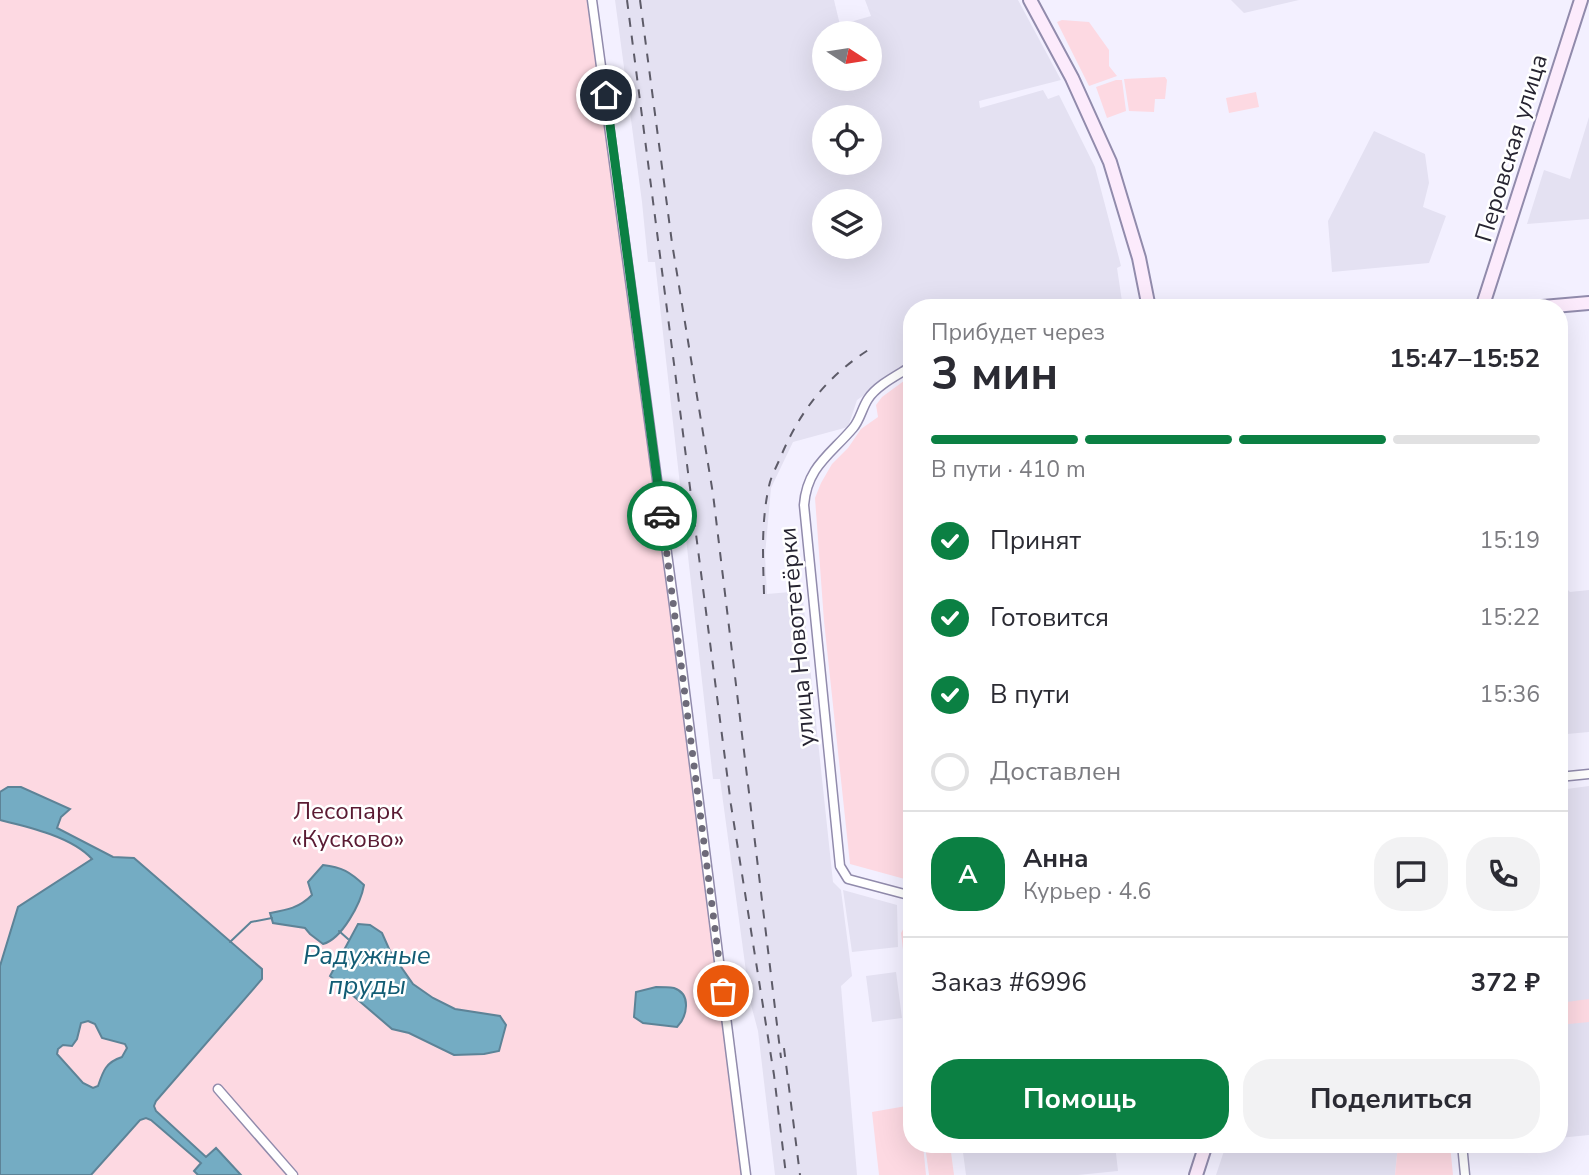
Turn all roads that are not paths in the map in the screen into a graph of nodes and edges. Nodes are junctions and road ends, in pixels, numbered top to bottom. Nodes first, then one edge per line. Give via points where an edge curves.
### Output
1 (592, 0) edge
2 (1030, 0) edge
3 (1581, 0) edge
4 (1147, 299) edge
5 (1485, 299) edge
6 (1589, 303) edge
7 (1568, 305) edge
8 (903, 372) edge
9 (1589, 774) edge
10 (1568, 776) edge
11 (903, 894) edge
12 (218, 1089) dead end
13 (1203, 1153) edge
14 (1463, 1153) edge
15 (293, 1175) edge
16 (746, 1175) edge
17 (1196, 1175) edge
18 (1465, 1175) edge

1 - 16 street
2 - 4 street via 1110,162
3 - 5 street, Перовская улица
6 - 7 street
8 - 11 street, улица Новотетёрки via 870,396 853,428 813,473 804,505 840,866 848,879
9 - 10 street
12 - 15 street
13 - 17 street
14 - 18 street

